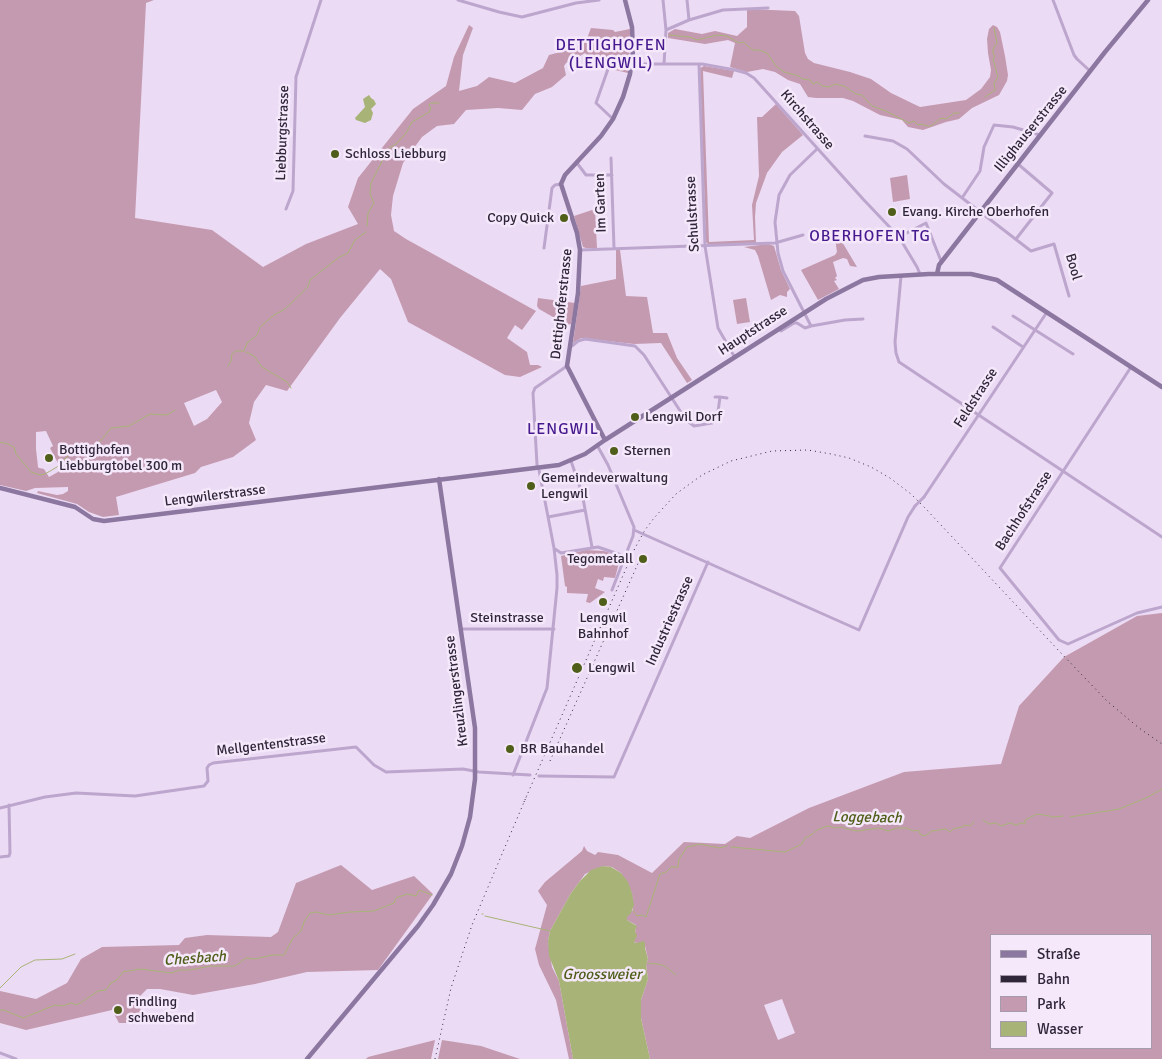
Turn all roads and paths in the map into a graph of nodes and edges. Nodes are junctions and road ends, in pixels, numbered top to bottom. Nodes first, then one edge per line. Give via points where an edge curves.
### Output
1 (320, 0) edge
2 (458, 0) edge
3 (599, 0) edge
4 (625, 0) edge
5 (664, 0) edge
6 (687, 0) edge
7 (1053, 0) edge
8 (1148, 0) edge
9 (768, 8) dead end
10 (689, 20) junction
11 (666, 30) junction
12 (632, 64) junction
13 (664, 64) junction
14 (699, 64) junction
15 (608, 69) dead end
16 (1091, 71) junction
17 (612, 121) junction
18 (1040, 135) junction
19 (865, 136) dead end
20 (817, 149) junction
21 (611, 158) dead end
22 (577, 163) junction
23 (1017, 163) junction
24 (612, 175) junction
25 (561, 184) junction
26 (962, 198) junction
27 (286, 209) dead end
28 (979, 212) junction
29 (803, 235) dead end
30 (899, 236) junction
31 (1016, 239) junction
32 (775, 243) junction
33 (705, 246) junction
34 (544, 248) dead end
35 (614, 248) junction
36 (580, 250) junction
37 (941, 261) junction
38 (920, 274) junction
39 (937, 274) junction
40 (901, 276) junction
41 (1069, 296) dead end
42 (1048, 311) junction
43 (804, 312) junction
44 (1013, 316) dead end
45 (863, 319) dead end
46 (811, 326) junction
47 (993, 328) dead end
48 (1036, 330) junction
49 (782, 331) dead end
50 (570, 346) junction
51 (1023, 347) junction
52 (1073, 354) dead end
53 (734, 356) junction
54 (567, 366) junction
55 (1131, 367) junction
56 (1162, 386) edge
57 (671, 397) junction
58 (715, 397) dead end
59 (720, 397) junction
60 (727, 398) dead end
61 (978, 416) junction
62 (605, 440) junction
63 (597, 445) junction
64 (571, 461) junction
65 (538, 467) junction
66 (1064, 472) junction
67 (438, 479) junction
68 (0, 488) edge
69 (585, 510) junction
70 (548, 518) junction
71 (634, 530) junction
72 (1162, 537) edge
73 (592, 547) junction
74 (554, 548) junction
75 (624, 556) junction
76 (708, 562) junction
77 (612, 590) dead end
78 (1162, 607) edge
79 (461, 629) junction
80 (554, 630) junction
81 (475, 770) junction
82 (513, 775) junction
83 (530, 775) dead end
84 (539, 776) dead end
85 (9, 805) junction
86 (0, 808) edge
87 (0, 857) edge
88 (0, 1053) edge
89 (16, 1059) edge
90 (307, 1059) edge

1 - 27 street, Liebburgstrasse via 296,77 293,191
2 - 3 street via 522,17
4 - 12 street via 632,27
5 - 11 street
6 - 10 street
7 - 16 street via 1074,54
8 - 16 street, Illighauserstrasse
9 - 10 street via 723,10
10 - 11 street
11 - 13 street
12 - 13 street, Kirchstrasse
12 - 17 street
13 - 14 street, Kirchstrasse
14 - 20 street, Kirchstrasse via 735,70 754,78
14 - 33 street, Schulstrasse
15 - 17 street via 596,103
16 - 18 street, Illighauserstrasse
17 - 22 street
18 - 23 street, Illighauserstrasse
18 - 26 street via 1013,127 992,126 980,171
19 - 26 street, Bool via 893,141 908,149
20 - 30 street, Kirchstrasse
20 - 32 street via 790,175 779,195
21 - 24 street, Im Garten
22 - 24 street via 586,175
22 - 25 street
23 - 28 street, Illighauserstrasse
23 - 31 street via 1052,193
24 - 35 street, Im Garten
25 - 34 street via 552,188
25 - 36 street, Dettighoferstrasse
26 - 28 street, Bool
28 - 31 street, Bool
28 - 37 street, Illighauserstrasse
29 - 32 street
30 - 37 street via 926,223
30 - 38 street, Kirchstrasse
31 - 41 street, Bool via 1031,252 1054,244
32 - 33 street
32 - 43 street via 783,271
33 - 35 street
33 - 53 street, Schulstrasse via 718,328
35 - 36 street
36 - 50 street, Dettighoferstrasse
37 - 39 street, Illighauserstrasse
38 - 39 street, Hauptstrasse
38 - 40 street, Hauptstrasse
39 - 42 street, Hauptstrasse via 971,274 997,280
40 - 43 street, Hauptstrasse via 863,280
40 - 61 street, Bachhofstrasse via 895,342 899,362
42 - 48 street, Feldstrasse
42 - 55 street, Hauptstrasse
43 - 46 street
43 - 53 street, Hauptstrasse
44 - 48 street
45 - 46 street
46 - 49 street via 805,328 794,323
47 - 51 street
48 - 51 street, Feldstrasse
48 - 52 street
50 - 54 street, Dettighoferstrasse
50 - 57 street via 585,339 635,346
51 - 61 street, Feldstrasse
53 - 57 street, Hauptstrasse
54 - 62 street, Dettighoferstrasse
54 - 65 street, Steinstrasse via 533,392
55 - 56 street, Hauptstrasse
55 - 66 street
57 - 59 street via 688,423 694,426 717,419
57 - 62 street, Hauptstrasse
58 - 59 street
59 - 60 street
61 - 66 street, Bachhofstrasse
61 - 76 street, Feldstrasse, bridge via 908,516 860,630
62 - 63 street, Hauptstrasse
63 - 64 street, Hauptstrasse
63 - 71 street
64 - 65 street, Hauptstrasse
64 - 69 street
65 - 67 street, Hauptstrasse
65 - 70 street, Steinstrasse
66 - 72 street, Bachhofstrasse
66 - 78 street, Bachhofstrasse via 1000,568 1059,640 1068,644 1137,613
67 - 68 street, Lengwilerstrasse via 100,521 75,507
67 - 79 street, Kreuzlingerstrasse
69 - 70 street
69 - 73 street
70 - 74 street, Steinstrasse
71 - 75 street
71 - 76 street
73 - 74 street via 561,553
73 - 75 street
74 - 80 street, Steinstrasse via 557,575
75 - 77 street
76 - 84 street, Industriestrasse via 614,777
79 - 80 street, Steinstrasse
79 - 81 street, Kreuzlingerstrasse via 475,728
80 - 82 street, Steinstrasse via 546,693
81 - 82 street
81 - 85 street, Mellgentenstrasse via 386,772 356,747 213,763 207,768 208,781 204,786 134,796 76,793
81 - 90 street, Kreuzlingerstrasse via 472,807 451,874 418,926
82 - 83 street
85 - 86 street, Mellgentenstrasse
85 - 87 street via 10,853
88 - 89 street

